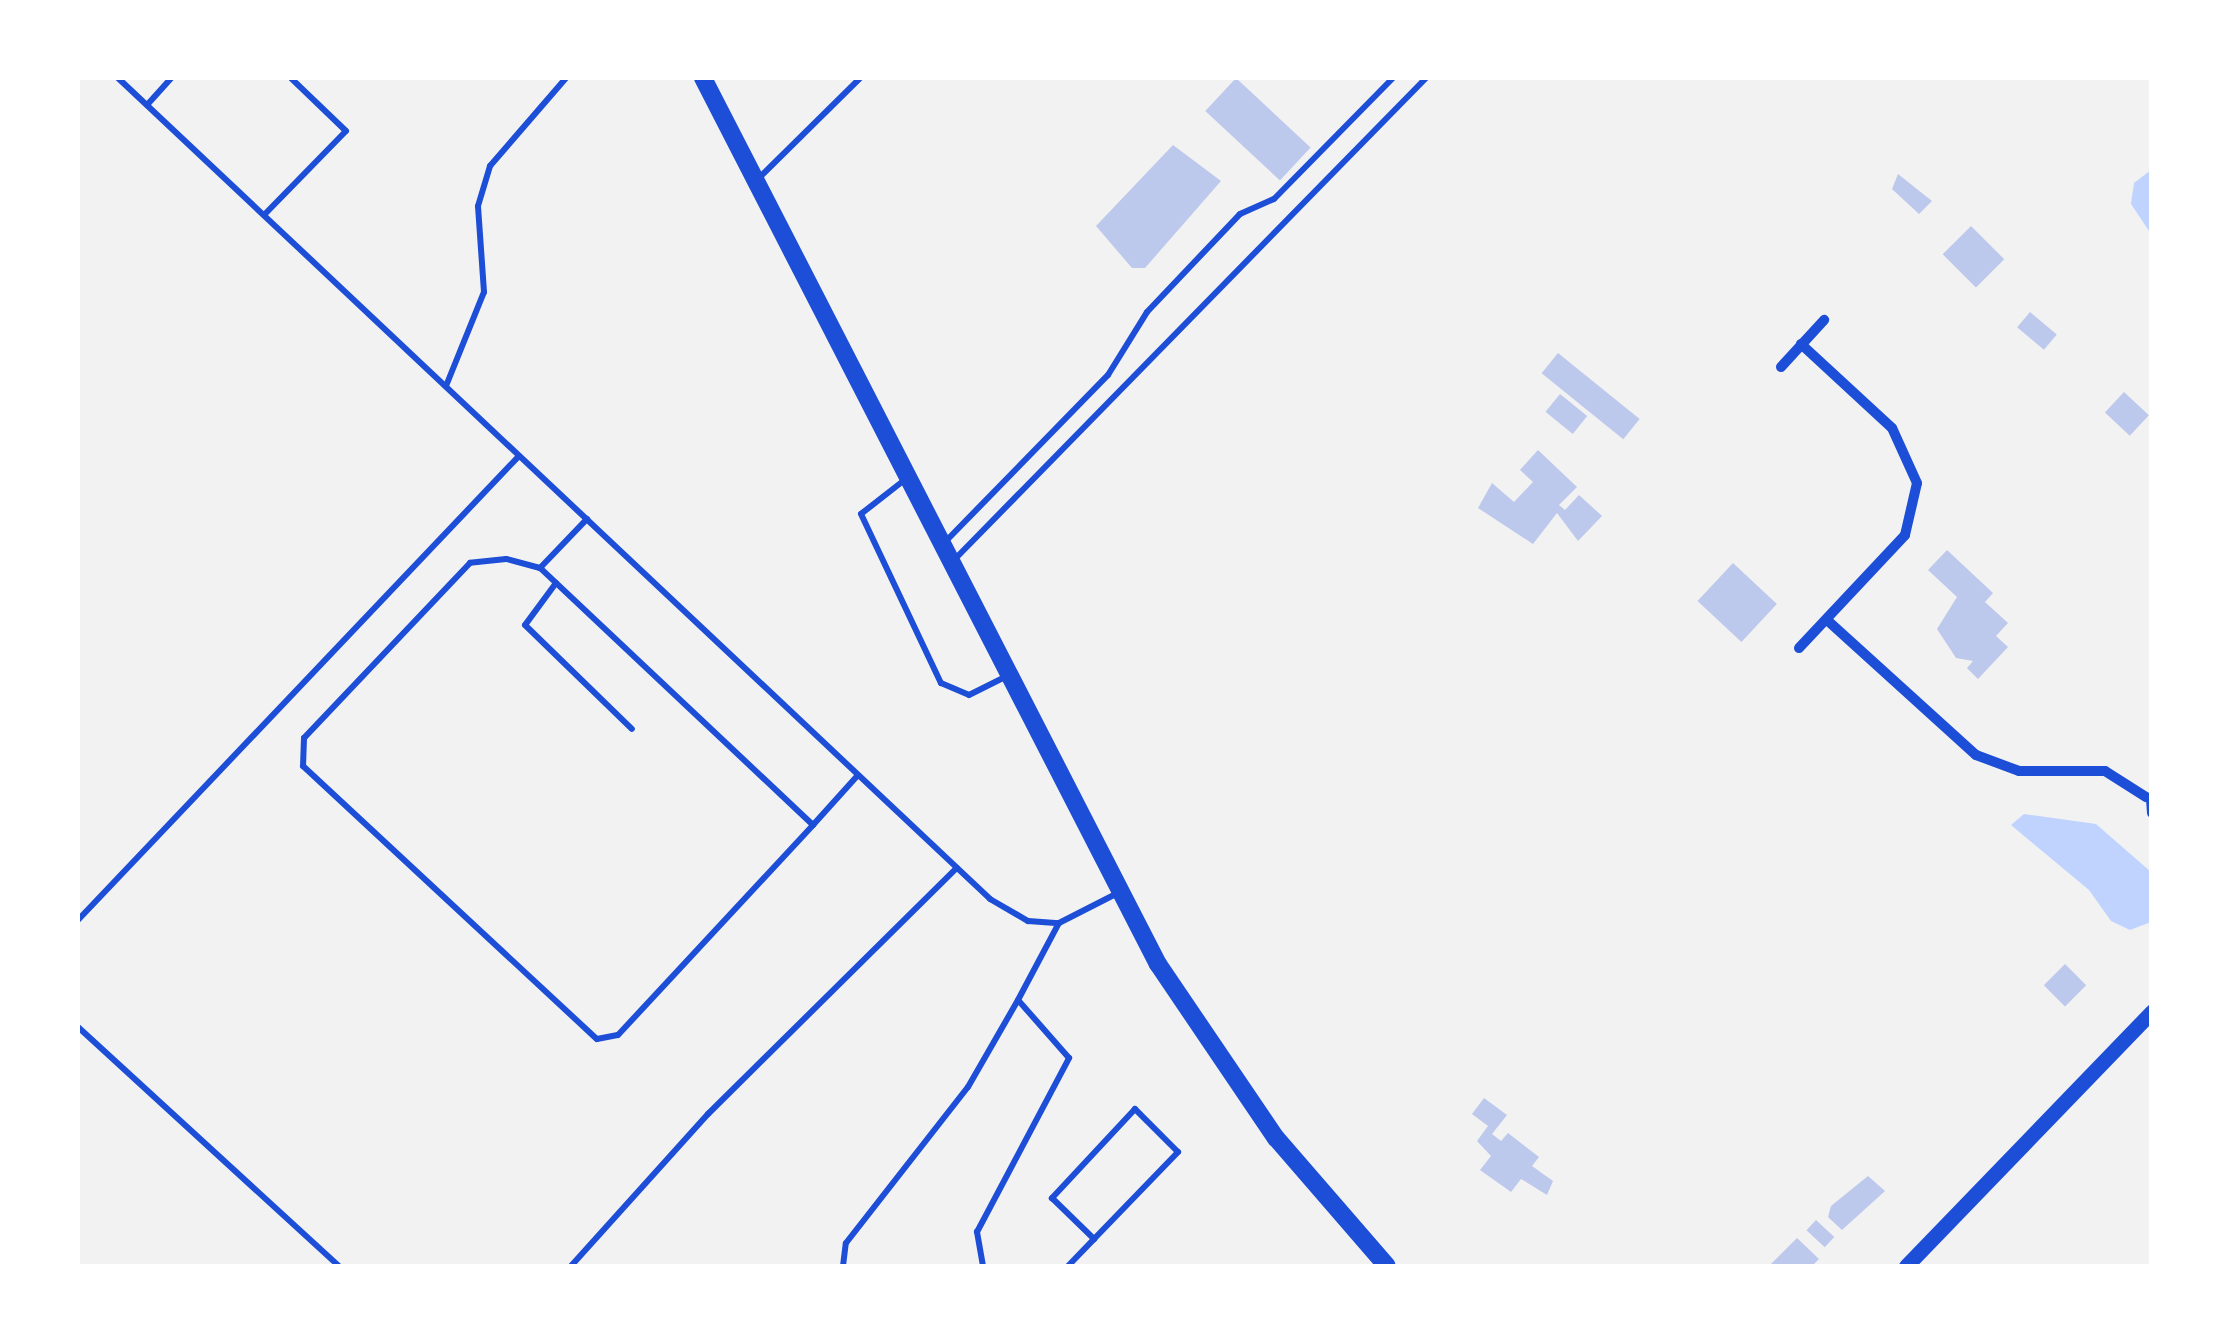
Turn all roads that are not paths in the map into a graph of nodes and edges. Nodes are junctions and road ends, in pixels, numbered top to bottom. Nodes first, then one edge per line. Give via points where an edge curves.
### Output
1 (118, 78) edge
2 (172, 78) edge
3 (292, 78) edge
4 (566, 78) edge
5 (703, 78) edge
6 (860, 78) edge
7 (1394, 78) edge
8 (1426, 78) edge
9 (147, 105) junction
10 (756, 181) junction
11 (264, 215) junction
12 (1824, 320) dead end
13 (1801, 344) junction
14 (1780, 367) dead end
15 (446, 386) junction
16 (519, 456) junction
17 (908, 478) junction
18 (587, 519) junction
19 (941, 546) junction
20 (950, 565) junction
21 (540, 568) junction
22 (556, 583) junction
23 (1827, 620) junction
24 (1799, 648) dead end
25 (1008, 676) junction
26 (632, 729) dead end
27 (858, 775) junction
28 (2149, 798) edge
29 (2152, 813) edge
30 (813, 825) junction
31 (957, 868) junction
32 (1120, 892) junction
33 (78, 920) edge
34 (1060, 923) junction
35 (1018, 1000) junction
36 (2152, 1011) edge
37 (78, 1027) edge
38 (1094, 1239) junction
39 (339, 1266) edge
40 (571, 1266) edge
41 (843, 1266) edge
42 (983, 1266) edge
43 (1068, 1266) edge
44 (1387, 1266) edge
45 (1906, 1266) edge

1 - 9 lane
2 - 9 lane
3 - 11 lane via 346,131
4 - 15 lane via 490,166 478,206 484,292
5 - 10 main road
6 - 10 lane
7 - 19 lane via 1274,199 1240,214 1146,312 1108,375
8 - 20 lane
9 - 11 lane
10 - 17 main road
11 - 15 lane
12 - 13 street
13 - 14 street
13 - 23 street via 1892,428 1918,483 1905,535
15 - 16 lane
16 - 18 lane
16 - 33 lane
17 - 19 main road
17 - 25 lane via 861,514 941,682 969,696
18 - 21 lane
18 - 27 lane
19 - 20 main road
20 - 25 main road
21 - 22 lane
21 - 30 lane via 470,562 304,738 303,766 597,1039 618,1034
22 - 26 lane via 525,624
22 - 30 lane
23 - 24 street
23 - 28 street via 1976,756 2019,771 2105,772
25 - 32 main road
27 - 30 lane
27 - 31 lane
28 - 29 street
31 - 34 lane via 1028,921
31 - 40 lane via 708,1114
32 - 34 lane
32 - 44 main road via 1237,1086
34 - 35 lane
35 - 41 lane via 968,1087 846,1243
35 - 42 lane via 1069,1058 977,1232
36 - 45 street
37 - 39 lane
38 - 38 lane via 1178,1152 1134,1109 1052,1198
38 - 43 lane

